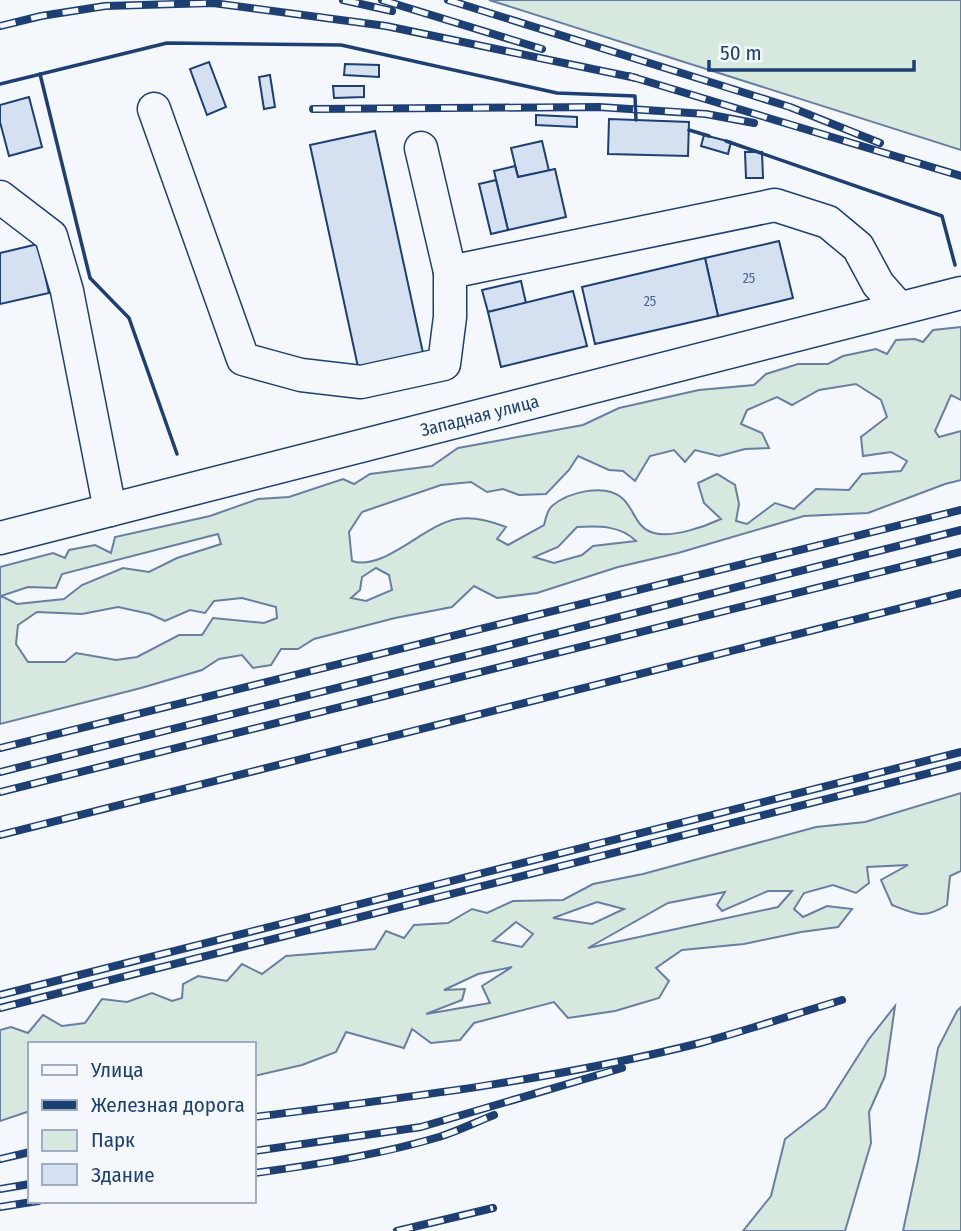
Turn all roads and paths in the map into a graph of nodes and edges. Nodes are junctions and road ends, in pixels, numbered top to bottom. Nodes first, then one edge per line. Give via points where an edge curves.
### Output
1 (154, 109) dead end
2 (421, 148) dead end
3 (0, 197) edge
4 (450, 272) junction
5 (961, 293) edge
6 (899, 309) junction
7 (110, 510) junction
8 (0, 538) edge

1 - 4 street via 243,359 301,375 361,382 444,364
2 - 4 street
3 - 7 street via 51,236 67,291
4 - 6 street via 775,205 828,222 838,230 858,247 878,284
5 - 6 street, Западная улица
6 - 7 street, Западная улица
7 - 8 street, Западная улица

